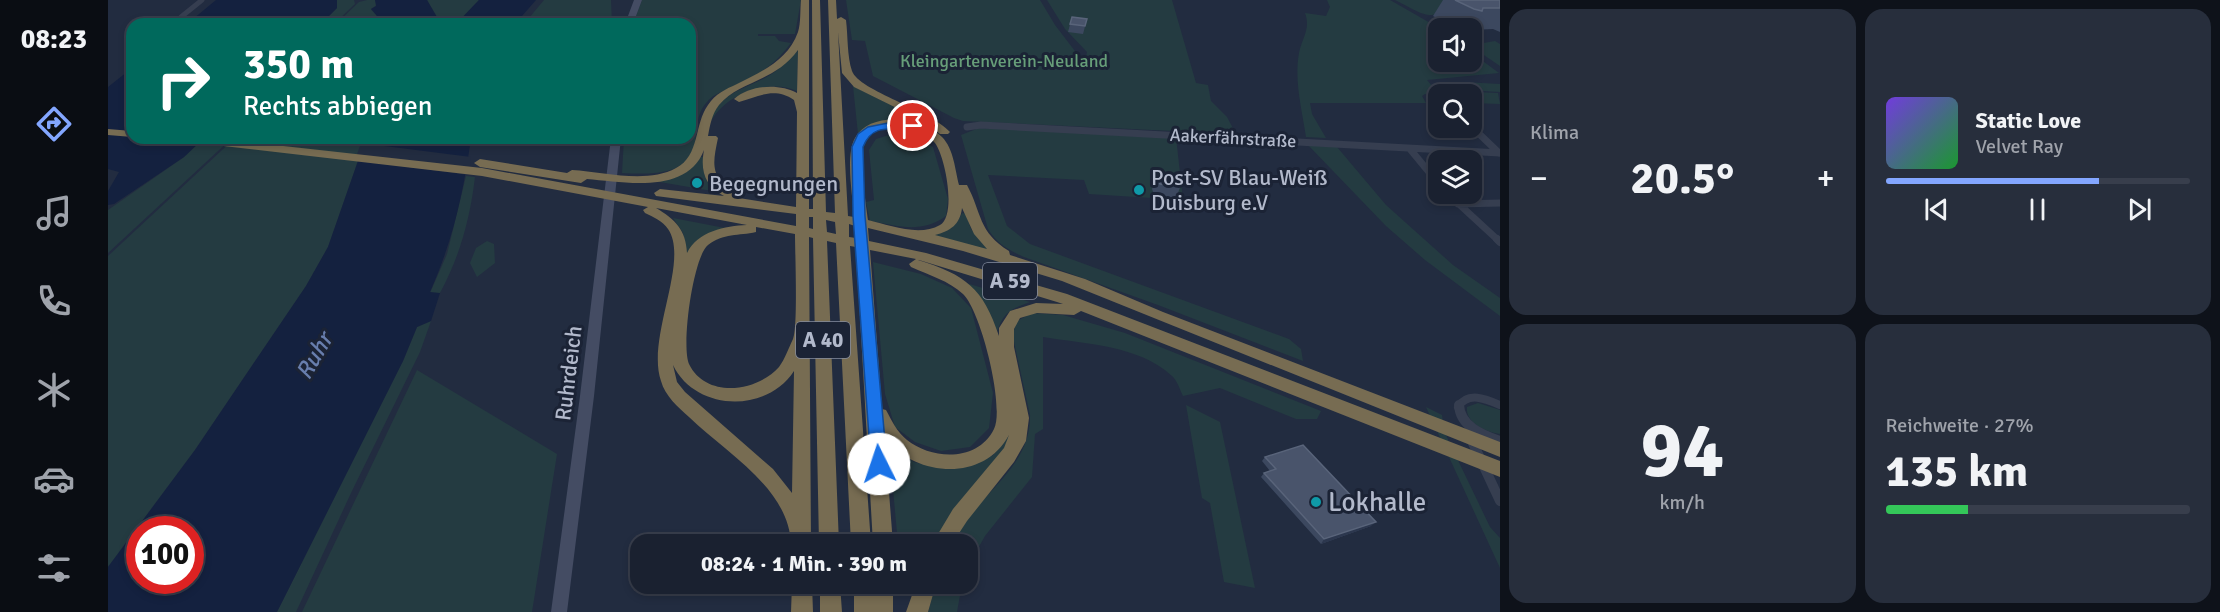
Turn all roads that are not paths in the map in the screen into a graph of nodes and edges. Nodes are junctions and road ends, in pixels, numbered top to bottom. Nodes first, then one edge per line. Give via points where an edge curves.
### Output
1 (202, 0) edge
2 (638, 0) edge
3 (805, 0) edge
4 (816, 0) edge
5 (833, 0) edge
6 (181, 17) dead end
7 (631, 18) edge
8 (803, 30) junction
9 (835, 110) junction
10 (108, 124) edge
11 (802, 125) junction
12 (126, 126) edge
13 (967, 127) dead end
14 (108, 132) edge
15 (126, 134) edge
16 (1482, 137) edge
17 (235, 144) edge
18 (322, 144) edge
19 (615, 144) edge
20 (1410, 149) junction
21 (1499, 153) edge
22 (1428, 171) edge
23 (621, 192) junction
24 (660, 193) junction
25 (748, 201) junction
26 (1482, 203) edge
27 (1500, 203) edge
28 (1458, 204) edge
29 (650, 210) junction
30 (791, 224) junction
31 (751, 229) junction
32 (898, 231) junction
33 (868, 235) junction
34 (1500, 242) edge
35 (1019, 263) junction
36 (916, 264) junction
37 (1132, 307) junction
38 (1074, 310) junction
39 (1146, 331) junction
40 (801, 334) junction
41 (874, 395) junction
42 (1500, 405) edge
43 (1470, 426) junction
44 (1497, 443) edge
45 (1495, 474) edge
46 (1500, 501) edge
47 (799, 534) edge
48 (801, 534) edge
49 (829, 534) edge
50 (860, 534) edge
51 (882, 534) edge
52 (948, 534) edge
53 (802, 594) edge
54 (830, 594) edge
55 (865, 594) edge
56 (883, 594) edge
57 (922, 594) edge
58 (559, 612) edge
59 (802, 612) edge
60 (831, 612) edge
61 (866, 612) edge
62 (882, 612) edge
63 (916, 612) edge

1 - 6 street
2 - 7 main road
3 - 8 highway
4 - 49 highway, A 40
5 - 9 highway, A 40
5 - 35 highway via 839,3 847,73 867,91 940,127 949,138 977,229 995,250
8 - 11 highway
8 - 23 highway via 796,48 781,65 713,105 697,156 687,166
9 - 33 highway via 842,152
9 - 50 highway, A 40
10 - 12 highway
11 - 25 highway via 799,99 781,89 748,95 717,116 708,157 710,177 721,190
11 - 40 highway
13 - 20 street, Aakerfährstraße
14 - 15 highway
16 - 21 street, Aakerfährstraße
17 - 23 highway via 418,164 521,180 565,193
18 - 23 highway, A 59 via 551,173
19 - 58 main road, Ruhrdeich
20 - 21 street, Aakerfährstraße
20 - 22 street
23 - 24 highway, A 59
23 - 29 highway
23 - 30 highway, A 59
24 - 25 highway
24 - 30 highway, A 59
25 - 30 highway
26 - 27 street
28 - 34 street
29 - 31 highway
29 - 47 highway via 672,224 681,241 666,351 669,381 678,396 776,485 792,507
30 - 31 highway
30 - 33 highway
30 - 33 highway, A 59
31 - 40 highway via 717,234 693,253 679,342 685,374 704,389 727,395 766,387 784,372
32 - 33 highway
32 - 33 highway via 941,230 951,224 958,205 943,145 936,136 913,126 885,125 861,136 857,147
32 - 35 highway
33 - 36 highway
33 - 37 highway, A 59 via 987,264
33 - 39 highway, A 59 via 1062,298
33 - 41 highway
35 - 37 highway via 1070,279
36 - 38 highway
36 - 41 highway via 948,277 976,299 1004,391 1005,423 990,448 977,457 930,460 907,451 892,438
37 - 44 highway, A 59
38 - 39 highway
38 - 52 highway via 1029,309 1012,318 1006,328 1005,342 1022,413 1017,441
39 - 45 highway, A 59 via 1299,389
40 - 48 highway
41 - 51 highway
42 - 43 street via 1478,398 1460,401 1458,412
43 - 44 street
43 - 45 street via 1472,441
44 - 45 street via 1484,450
45 - 46 street
53 - 59 highway
54 - 60 highway
55 - 61 highway
56 - 62 highway
57 - 63 highway

